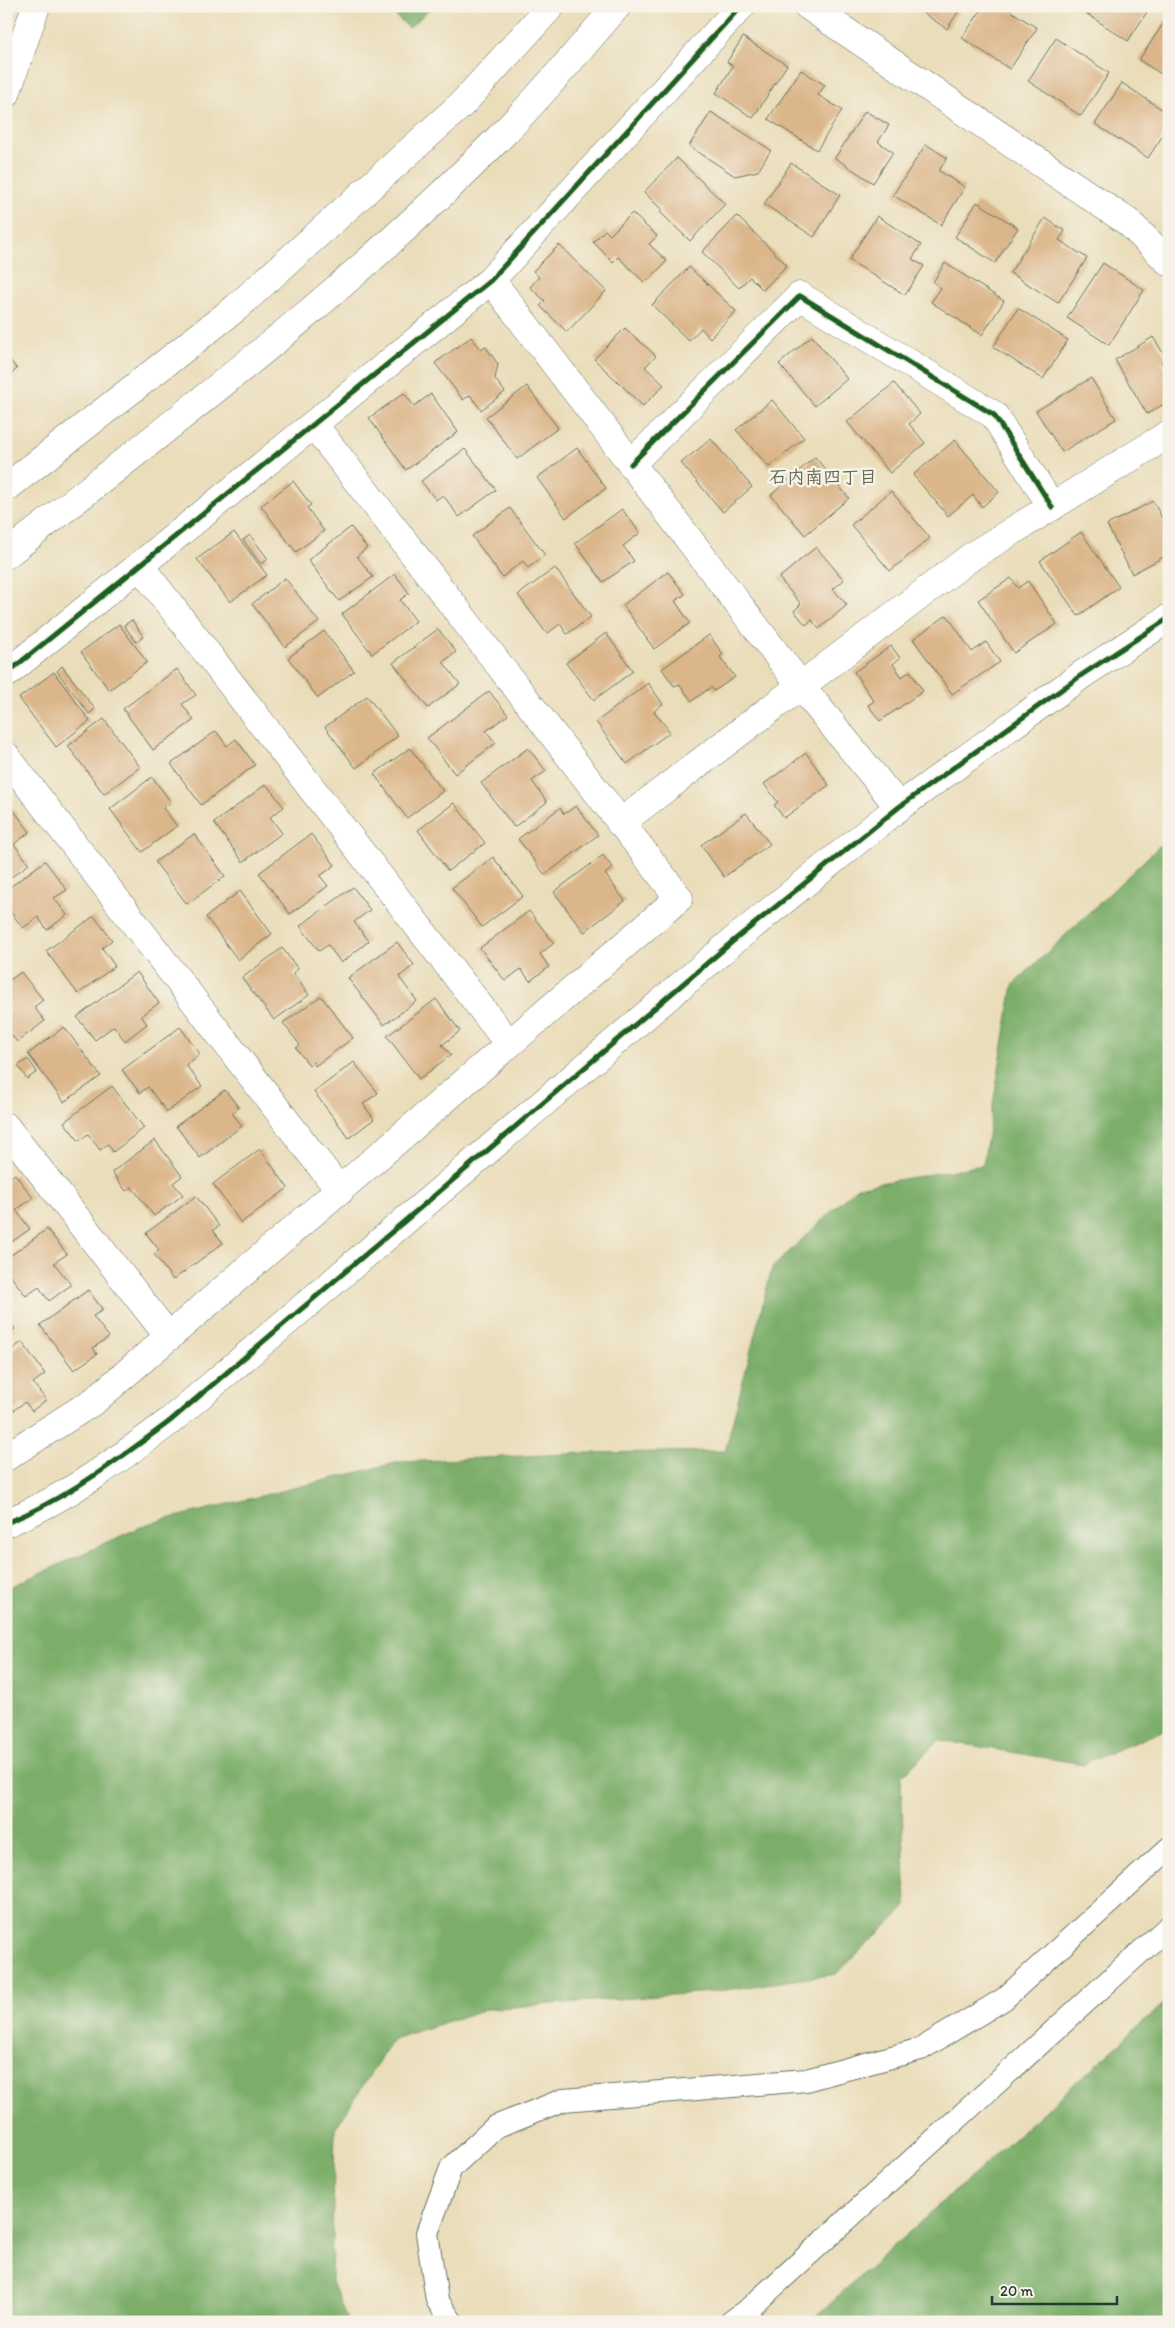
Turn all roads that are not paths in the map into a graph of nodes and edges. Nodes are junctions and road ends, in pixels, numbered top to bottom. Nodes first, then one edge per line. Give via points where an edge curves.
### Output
1 (36, 6) edge
2 (551, 6) edge
3 (617, 6) edge
4 (741, 6) edge
5 (808, 6) edge
6 (6, 94) edge
7 (1169, 262) edge
8 (491, 280) junction
9 (314, 425) junction
10 (1169, 434) edge
11 (631, 464) junction
12 (6, 488) edge
13 (1052, 507) junction
14 (6, 555) edge
15 (140, 566) junction
16 (1169, 618) edge
17 (6, 674) edge
18 (800, 685) junction
19 (6, 756) edge
20 (899, 807) junction
21 (620, 822) junction
22 (509, 1044) junction
23 (6, 1127) edge
24 (340, 1191) junction
25 (169, 1337) junction
26 (6, 1457) edge
27 (6, 1523) edge
28 (1169, 1848) edge
29 (1169, 1926) edge
30 (452, 2322) edge
31 (731, 2322) edge

1 - 6 street
2 - 12 street via 462,104 237,307
3 - 14 street via 499,138 424,210 273,344
4 - 8 street
5 - 7 street via 1128,222
8 - 9 street
8 - 11 street
9 - 15 street
9 - 21 street
10 - 13 street
11 - 13 street via 800,296 994,415
11 - 18 street
13 - 18 street via 972,556
15 - 17 street
15 - 22 street
16 - 20 street via 1083,674
18 - 20 street
18 - 21 street
19 - 24 street
20 - 27 street via 724,948 170,1421 98,1474
21 - 22 street via 679,898
22 - 24 street
23 - 25 street
24 - 25 street
25 - 26 street via 94,1401
28 - 30 lane via 1004,1998 921,2048 806,2080 563,2100 495,2127 451,2168 426,2232 438,2300
29 - 31 lane

